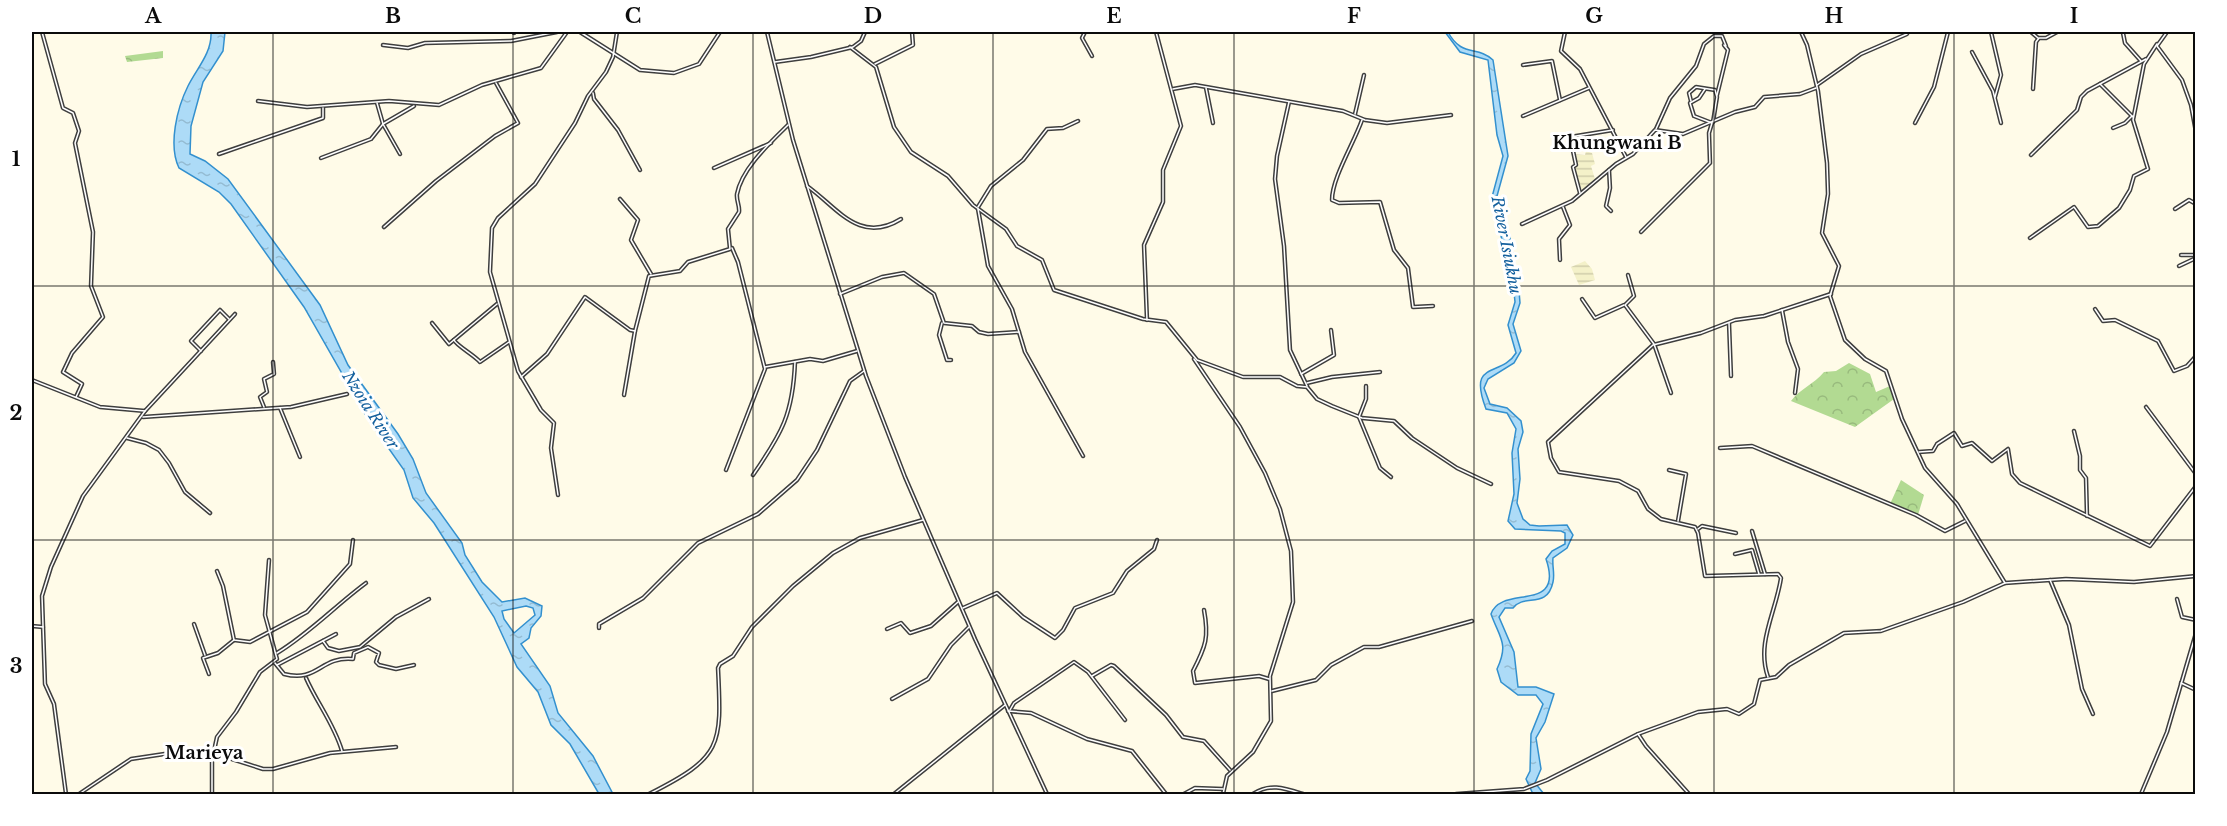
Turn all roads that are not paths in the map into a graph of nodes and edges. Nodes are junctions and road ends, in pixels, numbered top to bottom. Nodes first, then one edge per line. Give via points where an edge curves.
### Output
1 (42, 32) edge
2 (557, 32) edge
3 (567, 32) edge
4 (580, 32) edge
5 (617, 32) edge
6 (720, 32) edge
7 (767, 32) edge
8 (865, 32) edge
9 (912, 32) edge
10 (1085, 32) edge
11 (1156, 32) edge
12 (1565, 32) edge
13 (1801, 32) edge
14 (1948, 32) edge
15 (1991, 32) edge
16 (2031, 32) edge
17 (2057, 32) edge
18 (2167, 32) edge
19 (2123, 33) dead end
20 (1907, 34) dead end
21 (2037, 38) junction
22 (2157, 44) junction
23 (383, 45) dead end
24 (850, 47) junction
25 (1972, 52) dead end
26 (613, 54) junction
27 (1092, 56) dead end
28 (2146, 59) junction
29 (2142, 61) junction
30 (774, 62) junction
31 (874, 64) junction
32 (1523, 65) dead end
33 (1364, 75) dead end
34 (495, 82) junction
35 (2099, 83) junction
36 (1206, 87) junction
37 (1590, 87) junction
38 (1817, 87) junction
39 (1172, 89) junction
40 (1705, 89) junction
41 (2032, 89) dead end
42 (592, 91) junction
43 (1995, 98) junction
44 (1716, 99) junction
45 (258, 101) dead end
46 (1560, 101) junction
47 (1289, 102) junction
48 (1692, 102) junction
49 (377, 103) junction
50 (417, 105) junction
51 (323, 107) junction
52 (1355, 115) junction
53 (1451, 115) dead end
54 (1523, 116) dead end
55 (2133, 116) junction
56 (1362, 119) junction
57 (1078, 121) dead end
58 (1213, 123) dead end
59 (1712, 123) junction
60 (1915, 123) dead end
61 (2001, 123) dead end
62 (383, 124) junction
63 (789, 124) junction
64 (1659, 124) junction
65 (2113, 128) dead end
66 (1661, 129) junction
67 (1613, 130) junction
68 (1655, 130) junction
69 (2196, 132) edge
70 (771, 142) junction
71 (219, 154) dead end
72 (400, 154) dead end
73 (2031, 155) dead end
74 (321, 158) dead end
75 (1627, 158) junction
76 (714, 168) dead end
77 (640, 170) dead end
78 (1609, 170) junction
79 (807, 186) junction
80 (1581, 194) junction
81 (620, 199) dead end
82 (2196, 204) edge
83 (1563, 206) junction
84 (978, 208) junction
85 (2175, 208) dead end
86 (1611, 211) dead end
87 (901, 219) dead end
88 (1522, 224) dead end
89 (384, 227) dead end
90 (1641, 232) dead end
91 (2030, 238) dead end
92 (2196, 244) edge
93 (731, 248) junction
94 (2196, 251) edge
95 (2181, 255) dead end
96 (2196, 256) edge
97 (1560, 260) dead end
98 (2179, 266) dead end
99 (652, 275) junction
100 (1628, 275) dead end
101 (839, 294) junction
102 (1830, 294) junction
103 (1582, 299) dead end
104 (498, 303) junction
105 (1625, 305) junction
106 (1433, 306) dead end
107 (1782, 309) junction
108 (2095, 309) dead end
109 (235, 314) dead end
110 (229, 320) junction
111 (1147, 320) junction
112 (942, 322) junction
113 (1728, 322) junction
114 (432, 323) dead end
115 (1331, 330) dead end
116 (636, 331) junction
117 (1018, 332) junction
118 (454, 340) junction
119 (510, 342) junction
120 (1653, 344) junction
121 (201, 351) junction
122 (857, 351) junction
123 (2196, 356) edge
124 (1194, 358) junction
125 (951, 360) dead end
126 (273, 362) dead end
127 (795, 362) junction
128 (765, 367) junction
129 (864, 371) junction
130 (1380, 372) dead end
131 (1301, 375) junction
132 (1731, 376) dead end
133 (521, 377) junction
134 (32, 380) edge
135 (1307, 385) junction
136 (1366, 386) dead end
137 (1671, 393) dead end
138 (1795, 393) dead end
139 (347, 394) dead end
140 (624, 395) dead end
141 (76, 397) junction
142 (280, 407) junction
143 (2146, 407) dead end
144 (265, 408) junction
145 (145, 411) junction
146 (142, 417) junction
147 (1359, 417) junction
148 (2074, 431) dead end
149 (127, 437) junction
150 (1720, 448) dead end
151 (1917, 452) junction
152 (1083, 456) dead end
153 (300, 457) dead end
154 (726, 470) dead end
155 (1669, 470) dead end
156 (2196, 474) edge
157 (753, 475) dead end
158 (1391, 477) dead end
159 (1491, 484) dead end
160 (2196, 486) edge
161 (558, 495) dead end
162 (210, 513) dead end
163 (2087, 517) junction
164 (923, 519) junction
165 (1966, 521) junction
166 (1678, 522) junction
167 (1698, 530) junction
168 (1752, 531) dead end
169 (1736, 533) dead end
170 (353, 540) dead end
171 (1157, 540) dead end
172 (1735, 554) dead end
173 (269, 560) dead end
174 (217, 571) dead end
175 (1760, 575) junction
176 (1765, 575) junction
177 (2196, 576) edge
178 (2050, 580) junction
179 (366, 583) dead end
180 (2006, 583) junction
181 (429, 599) dead end
182 (2177, 599) dead end
183 (959, 601) junction
184 (962, 608) junction
185 (1204, 610) dead end
186 (2196, 620) edge
187 (1472, 621) dead end
188 (194, 624) dead end
189 (32, 626) edge
190 (44, 627) junction
191 (970, 627) junction
192 (599, 628) dead end
193 (887, 629) dead end
194 (2196, 633) edge
195 (270, 634) junction
196 (336, 634) dead end
197 (234, 640) junction
198 (323, 641) junction
199 (276, 653) junction
200 (206, 656) junction
201 (275, 664) junction
202 (414, 665) dead end
203 (209, 674) dead end
204 (1092, 676) junction
205 (305, 677) junction
206 (1769, 678) junction
207 (1270, 679) junction
208 (2181, 683) junction
209 (2196, 690) edge
210 (1272, 692) junction
211 (892, 699) dead end
212 (1005, 705) junction
213 (1008, 711) junction
214 (2093, 714) dead end
215 (1125, 720) dead end
216 (1638, 734) junction
217 (396, 747) dead end
218 (342, 752) junction
219 (213, 753) junction
220 (1231, 771) junction
221 (1224, 789) junction
222 (1046, 794) edge
223 (66, 795) edge
224 (80, 795) edge
225 (212, 795) edge
226 (649, 795) edge
227 (894, 795) edge
228 (1042, 795) edge
229 (1166, 795) edge
230 (1184, 795) edge
231 (1223, 795) edge
232 (1253, 795) edge
233 (1303, 795) edge
234 (1456, 795) edge
235 (1689, 795) edge
236 (2141, 795) edge

1 - 141 street via 63,108 73,112 78,129 75,143 93,232 91,281 103,316 63,371 82,384
2 - 23 street via 511,41 425,43 408,48
3 - 34 street via 541,68
4 - 26 street
5 - 26 street
6 - 26 street via 701,63 680,72 640,70
7 - 30 street
8 - 24 street via 859,43
9 - 31 street via 913,45
10 - 27 street via 1083,39
11 - 39 street
12 - 37 street via 1561,51 1580,69
13 - 38 street
14 - 60 street via 1934,87
15 - 43 street via 2001,75
16 - 21 street
17 - 21 street
18 - 22 street
19 - 29 street via 2125,43
20 - 38 street via 1861,54
21 - 41 street
22 - 28 street
22 - 69 street via 2182,80
24 - 30 street
24 - 31 street
25 - 43 street
26 - 42 street
28 - 29 street
28 - 55 street
29 - 35 street
30 - 63 street
31 - 84 street via 894,128 909,149 948,176
32 - 46 street via 1552,61
33 - 52 street
34 - 50 street via 442,105
34 - 89 street via 518,123 436,181
35 - 55 street
35 - 73 street via 2083,94 2077,110
36 - 39 street
36 - 47 street
36 - 58 street
37 - 46 street
37 - 67 street
38 - 59 street via 1800,94 1764,97 1755,108
38 - 102 street via 1828,189 1822,233 1839,266
39 - 111 street via 1181,126 1163,170 1163,202 1144,245
40 - 44 street via 1715,90
40 - 48 street
40 - 48 street via 1696,87 1690,92
42 - 77 street
42 - 104 street via 579,118 535,184 493,225 489,267
43 - 61 street
44 - 59 street
44 - 64 street via 1728,50 1722,36 1714,36 1704,44 1696,66 1670,98
45 - 51 street
46 - 54 street
47 - 52 street
47 - 131 street via 1275,180 1289,347
48 - 59 street via 1694,116
49 - 50 street
49 - 51 street
49 - 62 street
50 - 62 street
51 - 71 street via 321,119
52 - 56 street
53 - 56 street via 1390,123
55 - 65 street
55 - 91 street via 2149,168 2134,176 2122,205 2091,229 2077,209 2071,208
56 - 106 street via 1349,155 1340,167 1332,200 1380,202 1394,250 1408,268 1413,307
57 - 84 street via 1064,128 1047,129 1023,160 991,186
59 - 66 street via 1679,135
59 - 90 street via 1708,133 1710,163
62 - 72 street
62 - 74 street via 369,140
63 - 70 street
63 - 79 street
64 - 66 street
64 - 68 street
66 - 68 street
67 - 75 street
67 - 80 street via 1570,138 1576,165 1573,174
68 - 75 street
70 - 76 street
70 - 93 street via 747,172 738,191 739,212 728,229
75 - 78 street
78 - 80 street
78 - 86 street via 1606,206
79 - 87 street via 837,213 864,227
79 - 101 street
80 - 83 street
81 - 99 street via 639,221 631,239
82 - 85 street via 2189,200
83 - 88 street
83 - 97 street via 1570,225 1559,239
84 - 111 street via 1006,229 1017,246 1041,260 1054,290
84 - 117 street via 988,266 1012,309
92 - 94 street
93 - 99 street via 688,262 680,271
93 - 128 street
95 - 96 street
96 - 98 street
99 - 116 street via 647,280
100 - 105 street via 1635,296
101 - 112 street via 904,273 934,294
101 - 122 street
102 - 107 street
102 - 151 street via 1848,344 1888,374
103 - 105 street via 1595,318
104 - 118 street
104 - 119 street
105 - 120 street
107 - 113 street
107 - 138 street via 1798,369
108 - 123 street via 2103,321 2115,320 2158,341 2174,371 2187,366
109 - 110 street
110 - 121 street
110 - 121 street via 220,310 195,335 191,341
111 - 124 street via 1168,323
112 - 117 street via 972,326 979,333
112 - 125 street via 939,335 947,360
113 - 120 street
113 - 132 street
114 - 118 street via 447,344
115 - 131 street via 1334,355
116 - 133 street via 585,297 547,354
116 - 140 street
117 - 152 street
118 - 119 street via 480,362
119 - 133 street
120 - 137 street
120 - 166 street via 1550,437 1548,447 1559,472 1619,481 1638,491 1656,515
121 - 145 street
122 - 127 street via 824,361
122 - 129 street
124 - 135 street via 1243,376 1280,377 1297,386
124 - 207 street via 1265,473 1291,548 1293,602
126 - 144 street via 274,374 264,379 267,392 260,398
127 - 128 street
127 - 157 street via 788,417
128 - 154 street
129 - 164 street
129 - 192 street via 850,381 817,450 797,480 758,514 698,543 643,598
130 - 135 street via 1332,376
131 - 135 street
133 - 161 street via 554,423 551,447
134 - 141 street
135 - 147 street via 1320,401
136 - 147 street
139 - 142 street via 316,404
141 - 145 street via 108,409
142 - 144 street
142 - 153 street
143 - 156 street
144 - 146 street
145 - 146 street
146 - 149 street
147 - 158 street via 1380,468
147 - 159 street via 1393,421 1457,468
148 - 163 street via 2080,470 2086,478
149 - 162 street via 159,450 185,492
149 - 190 street via 89,486 69,526 42,597
150 - 165 street via 1752,446 1945,531
151 - 163 street via 1933,451 1954,433 1962,446 1972,443 1992,460 2008,449 2017,481
151 - 165 street
155 - 166 street via 1686,474
160 - 163 street via 2151,546
164 - 183 street
164 - 226 street via 840,548 793,586 750,629 733,656 718,668 721,726 714,746 700,763
165 - 180 street
166 - 167 street
167 - 169 street via 1702,526
167 - 175 street via 1705,576
168 - 176 street
170 - 195 street via 348,567 309,610
171 - 184 street via 1154,548 1129,569 1113,593 1075,608 1056,638 1049,637 997,593
172 - 175 street via 1752,550
173 - 195 street via 265,605
174 - 197 street
175 - 176 street
176 - 206 street via 1778,574 1781,578 1762,650
177 - 178 street via 2134,582
178 - 180 street
178 - 214 street via 2069,626 2082,689
179 - 199 street via 327,618
180 - 206 street via 1881,631 1844,633
181 - 198 street via 396,617 360,647 339,651 328,648
182 - 186 street via 2182,617
183 - 184 street
183 - 193 street via 923,630 910,633 901,623
184 - 191 street
185 - 207 street via 1208,629 1204,651 1193,670 1195,682 1259,676
187 - 210 street via 1379,647 1364,647 1331,665 1316,680
188 - 200 street
189 - 190 street
190 - 223 street via 45,686 54,704
191 - 211 street via 928,679
191 - 212 street
194 - 208 street
195 - 197 street via 247,643
195 - 199 street
196 - 198 street
197 - 200 street via 218,653
198 - 201 street
199 - 201 street
200 - 203 street via 202,659
201 - 205 street via 284,674
201 - 219 street via 258,675 217,737
202 - 205 street via 396,669 379,666 379,653 368,647 354,653 353,659 328,663
204 - 213 street via 1072,662
204 - 215 street
204 - 220 street via 1114,666 1166,715 1183,737 1204,741
205 - 218 street via 334,728
206 - 216 street via 1757,685 1752,708 1739,714 1727,709 1698,712
207 - 210 street
208 - 209 street
208 - 236 street via 2167,732
210 - 220 street via 1272,715 1266,734 1248,758
212 - 213 street
212 - 227 street
213 - 222 street
213 - 229 street via 1031,713 1087,739 1132,751
216 - 234 street via 1524,789
216 - 235 street
217 - 218 street
218 - 219 street via 273,769
219 - 224 street via 194,749 132,759
219 - 225 street
220 - 221 street
221 - 230 street via 1195,788
221 - 231 street
222 - 228 street
232 - 233 street via 1272,786

